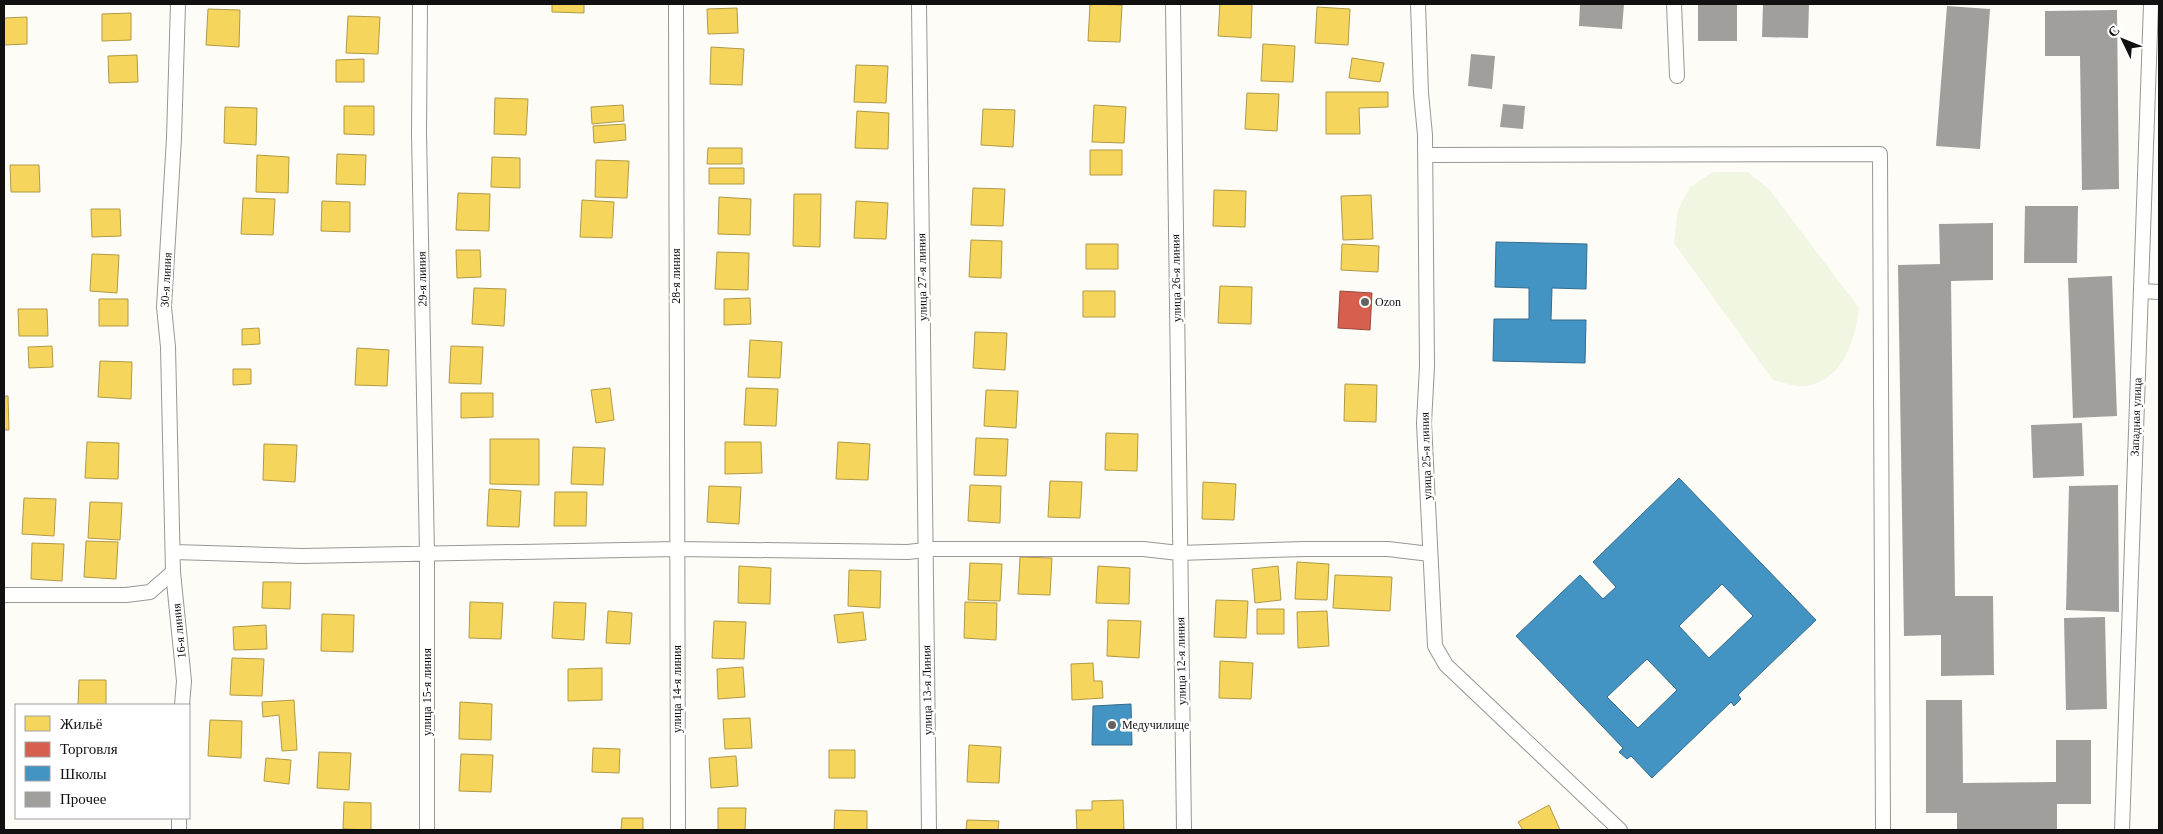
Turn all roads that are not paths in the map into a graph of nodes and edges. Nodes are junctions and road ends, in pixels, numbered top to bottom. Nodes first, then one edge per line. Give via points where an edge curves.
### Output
1 (178, 4) edge
2 (420, 4) edge
3 (676, 4) edge
4 (919, 4) edge
5 (1172, 4) edge
6 (1418, 4) edge
7 (1674, 4) edge
8 (2151, 4) edge
9 (1677, 76) dead end
10 (1425, 155) junction
11 (2141, 291) junction
12 (2159, 292) edge
13 (677, 549) junction
14 (924, 550) junction
15 (1179, 552) junction
16 (174, 554) junction
17 (427, 554) junction
18 (1430, 554) junction
19 (173, 572) junction
20 (4, 596) edge
21 (182, 704) edge
22 (1616, 829) edge
23 (427, 830) edge
24 (678, 830) edge
25 (929, 830) edge
26 (1184, 830) edge
27 (1883, 830) edge
28 (2122, 830) edge

1 - 16 street, 30-я линия via 164,307
2 - 17 street, 29-я линия via 419,143
3 - 13 street, 28-я линия
4 - 14 street, улица 27-я линия
5 - 15 street, улица 26-я линия
6 - 10 street, улица 25-я линия
7 - 9 street
8 - 11 street, Западная улица
10 - 18 street, улица 25-я линия via 1427,366 1424,422
10 - 27 street via 1880,154
11 - 12 street
11 - 28 street, Западная улица
13 - 14 street
13 - 17 street
13 - 24 street, улица 14-я линия
14 - 15 street via 1143,549
14 - 25 street, улица 13-я Линия
15 - 18 street via 1305,548 1379,549
15 - 26 street, улица 12-я линия
16 - 17 street
16 - 19 street, 16-я линия
17 - 23 street, улица 15-я линия
18 - 22 street, улица 25-я линия via 1435,646 1446,665
19 - 20 street via 150,592
19 - 21 street, 16-я линия via 184,680

